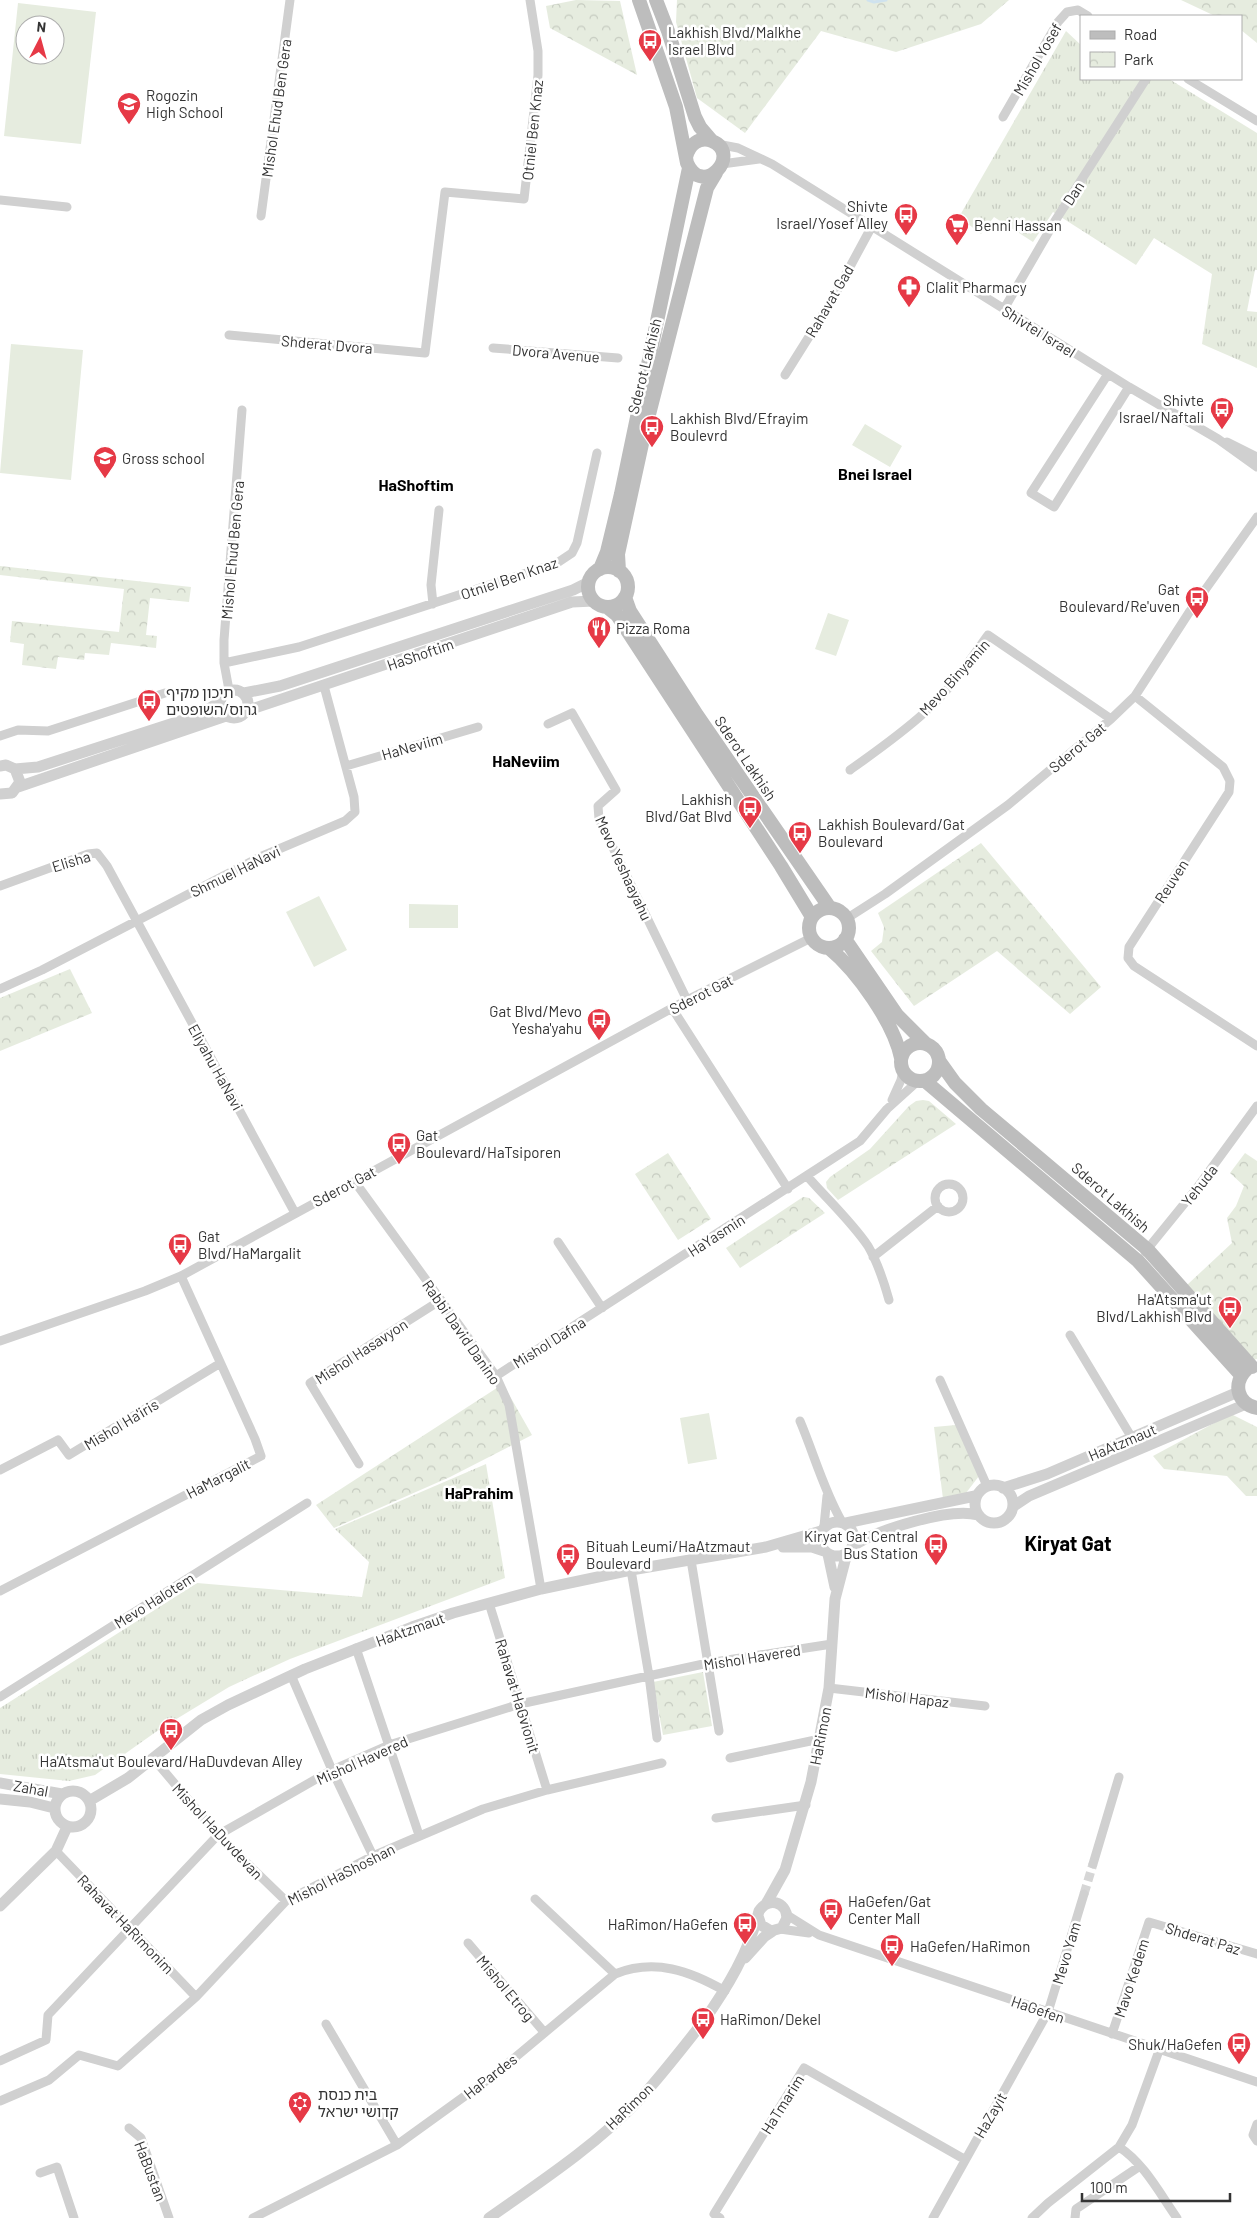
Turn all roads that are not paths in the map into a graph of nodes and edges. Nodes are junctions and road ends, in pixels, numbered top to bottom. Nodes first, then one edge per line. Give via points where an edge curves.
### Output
1 (290, 0) edge
2 (530, 0) edge
3 (639, 0) edge
4 (656, 0) edge
5 (665, 0) edge
6 (1086, 15) edge
7 (668, 32) junction
8 (1145, 80) edge
9 (1190, 80) edge
10 (1003, 117) dead end
11 (1257, 121) edge
12 (714, 143) junction
13 (759, 159) junction
14 (688, 162) junction
15 (719, 168) junction
16 (0, 200) edge
17 (67, 206) dead end
18 (261, 216) dead end
19 (872, 226) junction
20 (1004, 309) junction
21 (230, 335) dead end
22 (493, 348) dead end
23 (425, 353) joint
24 (618, 358) dead end
25 (1108, 374) junction
26 (785, 375) dead end
27 (1129, 387) junction
28 (242, 410) dead end
29 (1218, 438) junction
30 (598, 453) dead end
31 (1257, 457) edge
32 (1257, 468) edge
33 (439, 510) dead end
34 (1257, 513) edge
35 (1255, 520) edge
36 (600, 569) junction
37 (619, 571) junction
38 (589, 582) junction
39 (625, 597) junction
40 (594, 601) junction
41 (433, 604) junction
42 (607, 607) junction
43 (224, 663) junction
44 (324, 686) junction
45 (229, 690) junction
46 (165, 693) dead end
47 (244, 694) junction
48 (1135, 696) junction
49 (219, 702) junction
50 (246, 711) junction
51 (226, 716) junction
52 (1111, 719) junction
53 (548, 724) dead end
54 (478, 727) dead end
55 (0, 736) edge
56 (0, 765) edge
57 (346, 766) junction
58 (15, 769) junction
59 (850, 770) dead end
60 (18, 787) junction
61 (0, 794) edge
62 (0, 886) edge
63 (830, 908) junction
64 (812, 917) junction
65 (846, 919) junction
66 (135, 922) junction
67 (811, 938) junction
68 (845, 939) junction
69 (829, 948) junction
70 (0, 989) edge
71 (687, 1000) junction
72 (672, 1008) junction
73 (925, 1043) junction
74 (1257, 1046) edge
75 (940, 1062) junction
76 (902, 1064) junction
77 (921, 1081) junction
78 (1257, 1106) edge
79 (887, 1108) junction
80 (806, 1176) junction
81 (355, 1182) junction
82 (788, 1189) junction
83 (938, 1206) dead end
84 (295, 1213) junction
85 (558, 1242) dead end
86 (1147, 1249) junction
87 (873, 1257) junction
88 (1138, 1261) junction
89 (181, 1276) junction
90 (441, 1300) junction
91 (889, 1300) dead end
92 (602, 1308) junction
93 (1070, 1335) dead end
94 (0, 1341) edge
95 (220, 1364) junction
96 (1250, 1369) edge
97 (496, 1376) junction
98 (940, 1380) dead end
99 (1247, 1401) edge
100 (800, 1421) dead end
101 (1132, 1438) junction
102 (359, 1464) dead end
103 (0, 1470) edge
104 (987, 1486) junction
105 (1003, 1488) junction
106 (827, 1493) junction
107 (975, 1496) junction
108 (307, 1503) dead end
109 (1014, 1506) junction
110 (978, 1515) junction
111 (844, 1523) junction
112 (823, 1529) junction
113 (766, 1547) junction
114 (850, 1549) junction
115 (826, 1552) junction
116 (691, 1560) junction
117 (631, 1570) junction
118 (542, 1589) junction
119 (0, 1591) edge
120 (835, 1598) junction
121 (489, 1602) junction
122 (832, 1644) junction
123 (356, 1648) junction
124 (708, 1663) junction
125 (292, 1675) junction
126 (649, 1676) junction
127 (829, 1688) junction
128 (0, 1697) edge
129 (520, 1704) junction
130 (984, 1706) dead end
131 (719, 1732) dead end
132 (657, 1738) dead end
133 (820, 1739) junction
134 (389, 1745) junction
135 (153, 1758) junction
136 (730, 1758) dead end
137 (662, 1763) dead end
138 (332, 1770) junction
139 (1119, 1777) dead end
140 (0, 1783) edge
141 (547, 1790) junction
142 (62, 1794) junction
143 (0, 1799) edge
144 (89, 1801) junction
145 (806, 1805) junction
146 (54, 1808) junction
147 (716, 1818) dead end
148 (67, 1827) junction
149 (218, 1835) junction
150 (418, 1835) junction
151 (56, 1851) junction
152 (373, 1856) junction
153 (1093, 1864) tunnel mouth
154 (785, 1870) junction
155 (1084, 1894) tunnel mouth
156 (535, 1899) dead end
157 (286, 1901) junction
158 (766, 1904) junction
159 (0, 1906) edge
160 (786, 1911) junction
161 (758, 1916) junction
162 (1149, 1922) joint
163 (130, 1928) junction
164 (777, 1930) junction
165 (819, 1935) junction
166 (468, 1943) dead end
167 (1257, 1954) edge
168 (739, 1965) junction
169 (615, 1974) junction
170 (725, 1991) junction
171 (196, 1997) junction
172 (1048, 2012) junction
173 (326, 2024) dead end
174 (544, 2032) junction
175 (1112, 2034) junction
176 (1160, 2048) junction
177 (0, 2061) edge
178 (1257, 2082) edge
179 (0, 2102) edge
180 (1257, 2124) edge
181 (129, 2128) dead end
182 (1257, 2141) edge
183 (397, 2146) junction
184 (1119, 2147) junction
185 (964, 2159) junction
186 (1140, 2166) junction
187 (40, 2173) dead end
188 (74, 2218) edge
189 (169, 2218) edge
190 (253, 2218) edge
191 (489, 2218) edge
192 (720, 2218) edge
193 (933, 2218) edge
194 (1032, 2218) edge
195 (1075, 2218) edge
196 (1176, 2218) edge

1 - 18 street, Mishol Ehud Ben Gera
2 - 23 street, Otniel Ben Knaz via 538,51 538,75 524,199 444,192
3 - 14 main road, Sderot Lakhish via 676,107
4 - 7 main road
5 - 7 main road
6 - 10 street, Mishol Yosef via 1078,10 1067,12 1058,22
7 - 12 main road via 695,118
8 - 20 street, Dan via 1055,221
9 - 11 street
12 - 13 street, Shivtei Israel via 738,148
12 - 14 main road via 706,140 695,142 688,151
12 - 15 main road via 722,154
13 - 15 street
13 - 19 street, Shivtei Israel
14 - 15 main road via 698,176 710,176
14 - 36 main road, Sderot Lakhish via 621,494
15 - 37 main road, Sderot Lakhish via 706,188 645,430 618,554
16 - 17 street
19 - 20 street, Shivtei Israel
19 - 26 street, Rahavat Gad via 832,300
20 - 25 street, Shivtei Israel
21 - 23 street, Shderat Dvora
22 - 24 street, Dvora Avenue
25 - 27 street, Shivtei Israel
25 - 27 street via 1031,493 1054,507
27 - 29 street, Shivtei Israel
28 - 43 street, Mishol Ehud Ben Gera
29 - 31 street, Shivtei Israel
29 - 32 street, Shivtei Israel
30 - 41 street, Otniel Ben Knaz via 577,543 568,556 557,563
33 - 41 street via 431,586
34 - 35 street, Sderot Gat
35 - 48 street, Sderot Gat
36 - 37 main road via 610,567
36 - 38 main road
37 - 39 main road via 624,575 627,586
38 - 40 main road via 589,592
38 - 47 street, HaShoftim via 280,686
39 - 42 main road
39 - 63 main road, Sderot Lakhish via 664,664
40 - 42 main road
40 - 44 street, HaShoftim via 572,602
41 - 43 street, Otniel Ben Knaz via 299,647
42 - 64 main road, Sderot Lakhish via 617,615
43 - 45 street, Mishol Ehud Ben Gera
44 - 50 street, HaShoftim
44 - 57 street, Shmuel HaNavi
45 - 47 street
45 - 49 street via 222,694
46 - 55 street via 48,731 18,730
47 - 50 street via 248,704
48 - 52 street, Sderot Gat
48 - 74 street, Reuven via 1223,767 1230,781 1229,792 1129,947 1128,958 1134,966
49 - 51 street via 221,712
49 - 58 street via 204,712 101,747 38,767
50 - 51 street via 237,718
51 - 60 street
52 - 59 street, Mevo Binyamin via 988,635 925,712
52 - 65 street, Sderot Gat via 1008,805
53 - 71 street, Mevo Yeshaayahu via 572,714 616,790 598,806 598,819
54 - 57 street, HaNeviim
56 - 58 street
57 - 66 street, Shmuel HaNavi via 354,797 354,812 345,821 260,857
58 - 60 street via 20,777
60 - 61 street via 12,793
62 - 66 street, Elisha via 97,853
63 - 64 main road
63 - 65 main road
64 - 67 main road via 809,927
65 - 68 main road via 848,933
66 - 70 street, Shmuel HaNavi
66 - 84 street, Eliyahu HaNavi
67 - 69 main road
67 - 71 street, Sderot Gat
68 - 69 main road
68 - 73 main road via 897,1015
69 - 76 main road via 838,955 886,1020 895,1035
71 - 72 street, Sderot Gat
72 - 81 street, Sderot Gat
72 - 82 street
73 - 75 main road via 936,1050
73 - 76 main road via 907,1048
75 - 77 main road via 935,1074
75 - 86 main road, Sderot Lakhish via 955,1083 981,1109
76 - 77 main road via 907,1076
76 - 79 street, HaYasmin via 897,1092
77 - 79 street, HaYasmin
77 - 88 main road, Sderot Lakhish
78 - 86 street, Yehuda
79 - 80 street, HaYasmin via 860,1141
80 - 82 street, HaYasmin
80 - 87 street via 852,1226
81 - 84 street, Sderot Gat
81 - 90 street, Rabbi David Danino
82 - 92 street, HaYasmin
83 - 87 street
84 - 89 street, Sderot Gat
85 - 92 street
86 - 88 street, Yehuda
86 - 96 main road, Sderot Lakhish
87 - 91 street
88 - 96 main road, Sderot Lakhish
89 - 94 street, Sderot Gat
89 - 95 street, HaMargalit
90 - 97 street, Rabbi David Danino
90 - 102 street, Mishol Hasavyon via 310,1383
92 - 97 street, Mishol Dafna
93 - 101 street
95 - 103 street, Mishol Ha'iris via 69,1455 58,1440
95 - 119 street, HaMargalit via 261,1456
96 - 99 main road
97 - 118 street, Rabbi David Danino via 509,1405
98 - 104 street
99 - 101 street, HaAtzmaut
99 - 109 street, HaAtzmaut via 1029,1496
100 - 106 street
101 - 105 street, HaAtzmaut via 1047,1474
104 - 105 street
104 - 107 street
105 - 109 street via 1012,1496
106 - 111 street
106 - 112 street
107 - 110 street via 974,1508
107 - 111 street
108 - 128 street, Mevo Halotem
109 - 110 street via 1010,1517 1000,1522 988,1521
110 - 114 street via 962,1512 922,1520 873,1535
111 - 112 street via 832,1522
111 - 114 street via 854,1536
112 - 113 street, HaAtzmaut
112 - 115 street via 820,1541
113 - 115 street, HaAtzmaut via 804,1546
113 - 116 street, HaAtzmaut
114 - 115 street via 838,1556
114 - 120 street, HaRimon
115 - 120 street, HaRimon via 833,1571
116 - 117 street, HaAtzmaut
116 - 124 street
117 - 118 street, HaAtzmaut
117 - 126 street
118 - 121 street, HaAtzmaut
120 - 122 street, HaRimon
121 - 123 street, HaAtzmaut
121 - 129 street, Rahavat HaGvionit
122 - 124 street, Mishol Havered
122 - 127 street, HaRimon
123 - 125 street, HaAtzmaut
123 - 134 street
124 - 126 street, Mishol Havered
124 - 131 street
125 - 135 street, HaAtzmaut via 201,1720
125 - 138 street
126 - 129 street, Mishol Havered
126 - 132 street
127 - 130 street, Mishol Hapaz
127 - 133 street, HaRimon
129 - 134 street, Mishol Havered
129 - 141 street, Rahavat HaGvionit
133 - 136 street
133 - 145 street, HaRimon
134 - 138 street, Mishol Havered
134 - 150 street
135 - 144 street, HaAtzmaut via 128,1778
135 - 149 street, Mishol HaDuvdevan
137 - 141 street, Mishol HaShoshan
138 - 149 street, Mishol Havered
138 - 152 street
139 - 153 street
140 - 142 street, Zahal
141 - 150 street, Mishol HaShoshan via 484,1809
142 - 144 street via 77,1791
142 - 146 street
143 - 146 street, Zahal
144 - 148 street via 90,1815 85,1823
145 - 147 street
145 - 154 street, HaRimon
146 - 148 street via 56,1818
148 - 151 street
149 - 157 street, Mishol HaDuvdevan
149 - 163 street, Mishol Havered
150 - 152 street, Mishol HaShoshan
151 - 159 street
151 - 163 street, Rahavat HaRimonim
152 - 157 street, Mishol HaShoshan
154 - 158 street, HaRimon
154 - 160 street, HaRimon
155 - 172 street, Mevo Yam
156 - 169 street
157 - 171 street, Mishol HaShoshan
158 - 160 street via 775,1902
158 - 161 street
160 - 164 street via 786,1922
160 - 165 street, HaGefen
161 - 164 street via 763,1927
161 - 168 street, HaRimon
162 - 167 street, Shderat Paz
162 - 175 street, Mavo Kedem
163 - 171 street, Rahavat HaRimonim
163 - 177 street, Mishol Havered via 48,2015 46,2040
164 - 165 street, HaGefen
164 - 168 street, HaRimon via 764,1937
165 - 172 street, HaGefen
166 - 174 street, Mishol Etrog
168 - 170 street, HaRimon
169 - 170 street, HaPardes via 632,1967 652,1966 693,1976
169 - 174 street, HaPardes
170 - 191 street, HaRimon via 677,2056 637,2102 549,2175
171 - 179 street, Mishol HaShoshan via 118,2066 79,2055 49,2080
172 - 175 street, HaGefen
172 - 185 street, HaZayit
173 - 183 street
174 - 183 street, HaPardes via 494,2075
175 - 176 street, HaGefen
176 - 178 street, HaGefen
176 - 184 street via 1132,2125
180 - 182 street via 1253,2135
181 - 189 street, HaBustan via 141,2138
183 - 190 street, HaPardes
184 - 186 street
184 - 194 street
185 - 192 street, HaTmarim via 804,2068 714,2214
185 - 193 street, HaZayit
186 - 195 street via 1076,2209
186 - 196 street
187 - 188 street via 57,2167

